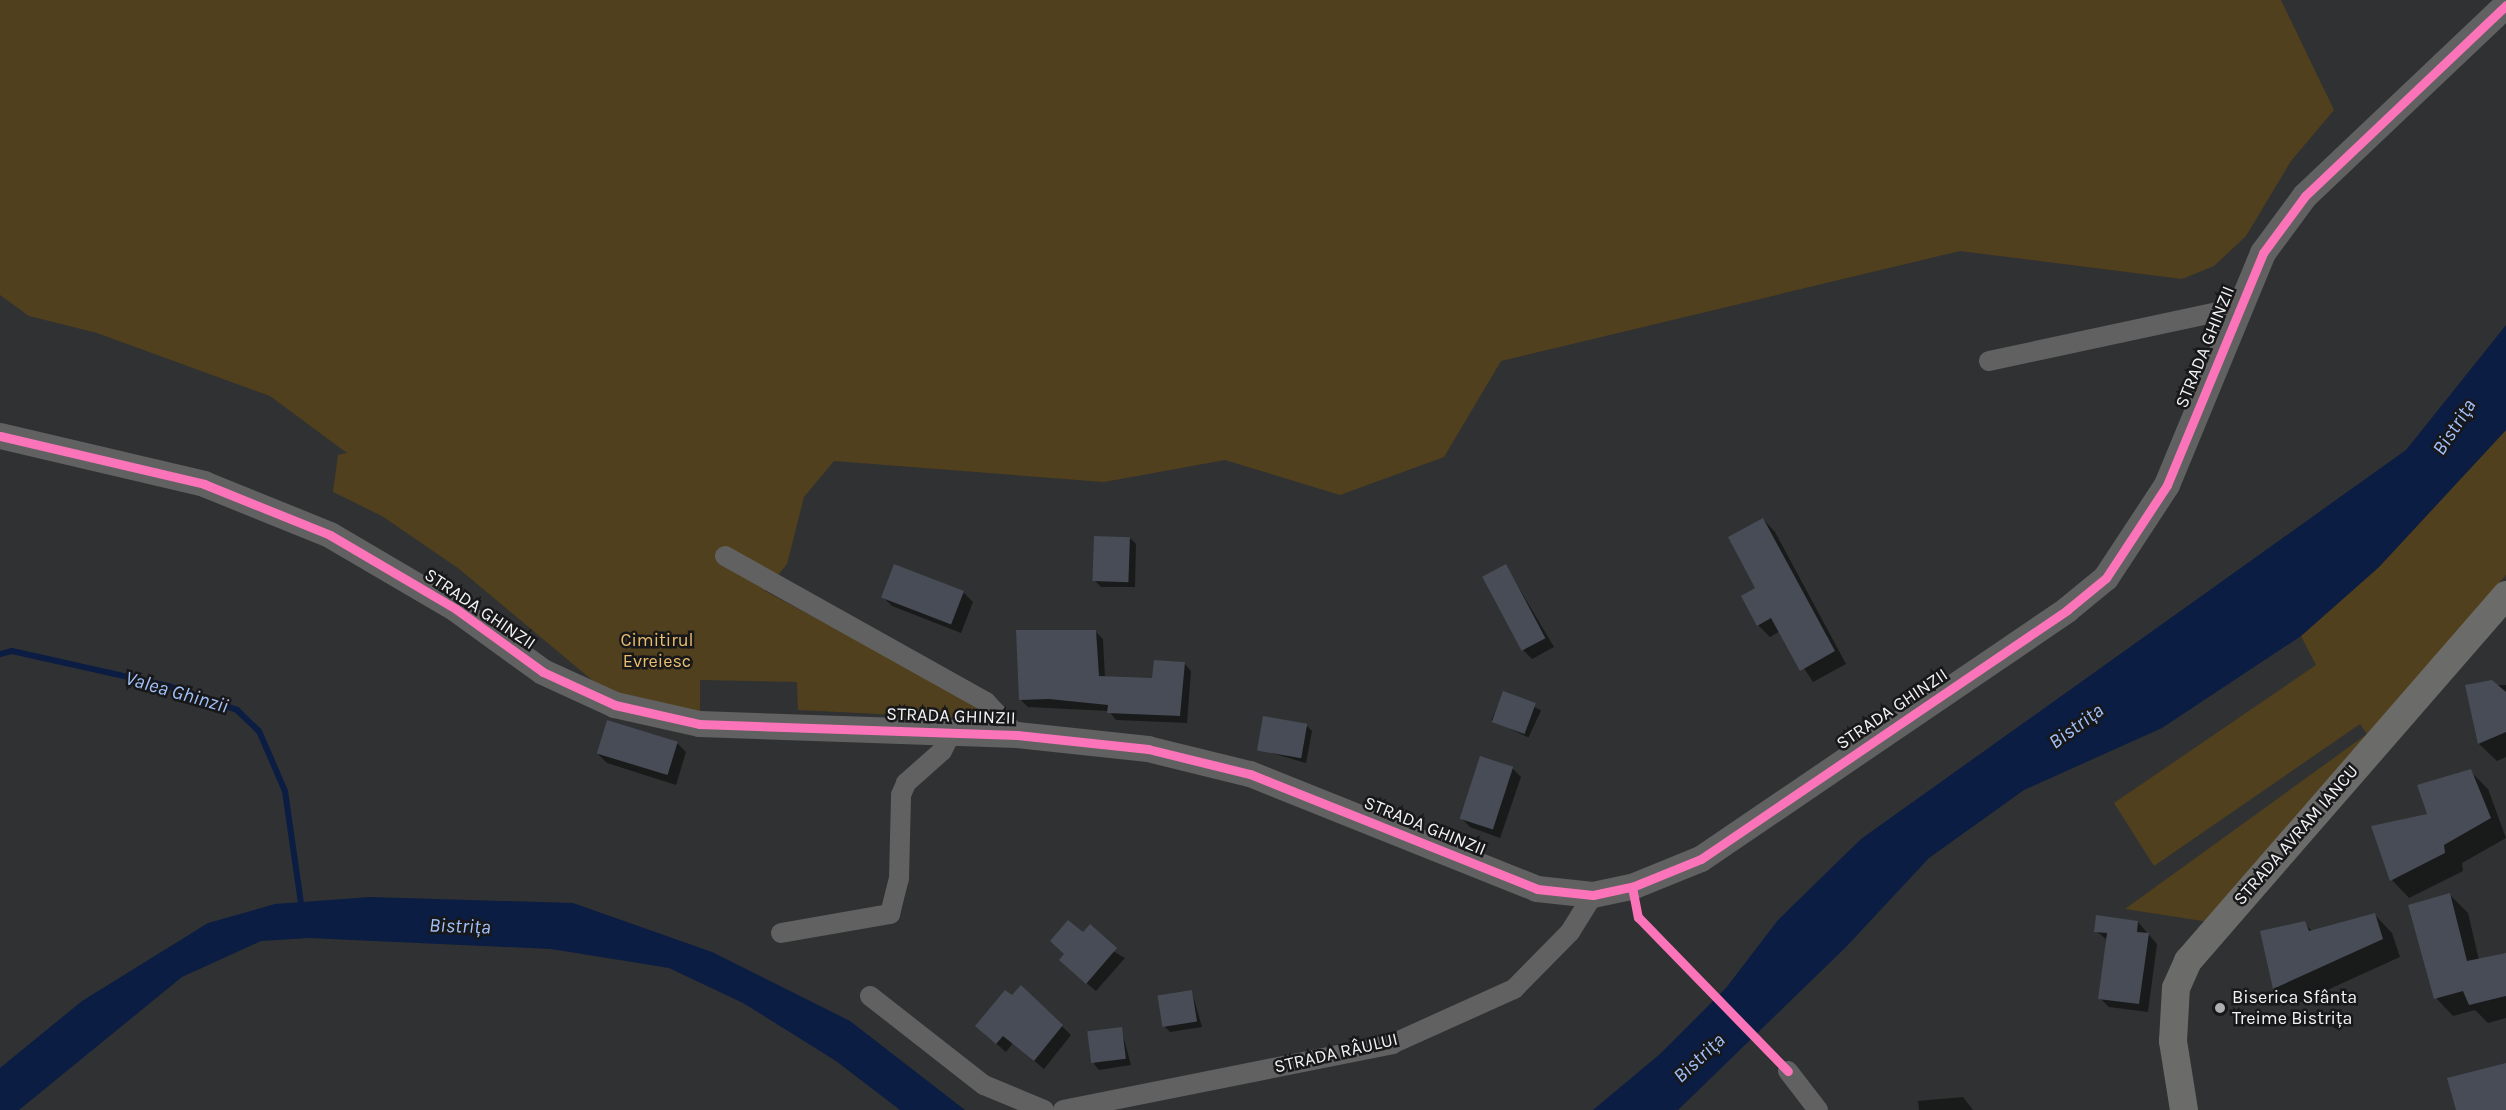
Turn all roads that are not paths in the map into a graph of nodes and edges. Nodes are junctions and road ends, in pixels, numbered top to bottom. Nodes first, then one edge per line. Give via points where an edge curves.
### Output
1 (2506, 5) edge
2 (2238, 308) junction
3 (1989, 361) dead end
4 (0, 436) edge
5 (725, 556) dead end
6 (2506, 595) edge
7 (951, 733) junction
8 (1017, 735) junction
9 (1593, 895) junction
10 (781, 933) dead end
11 (870, 996) dead end
12 (1788, 1071) dead end
13 (1044, 1110) edge
14 (1063, 1110) edge
15 (1818, 1110) edge
16 (2184, 1110) edge

1 - 2 street, STRADA GHINZII via 2305,196 2264,253
2 - 3 street
2 - 9 street, STRADA GHINZII via 2167,485 2106,578 2067,610 1701,859 1632,887
4 - 7 street, STRADA GHINZII via 204,484 330,535 456,609 543,672 615,705 699,724
5 - 8 street via 986,702
6 - 16 main road, STRADA AVRAM IANCU via 2188,961 2176,988 2173,1041
7 - 8 street, STRADA GHINZII
7 - 10 street via 942,751 906,783 901,795 899,879 890,914
8 - 9 street, STRADA GHINZII via 1148,749 1250,774 1538,889
9 - 14 street, STRADA RÂULUI via 1570,932 1514,989 1392,1044
11 - 13 street via 984,1085
12 - 15 street

